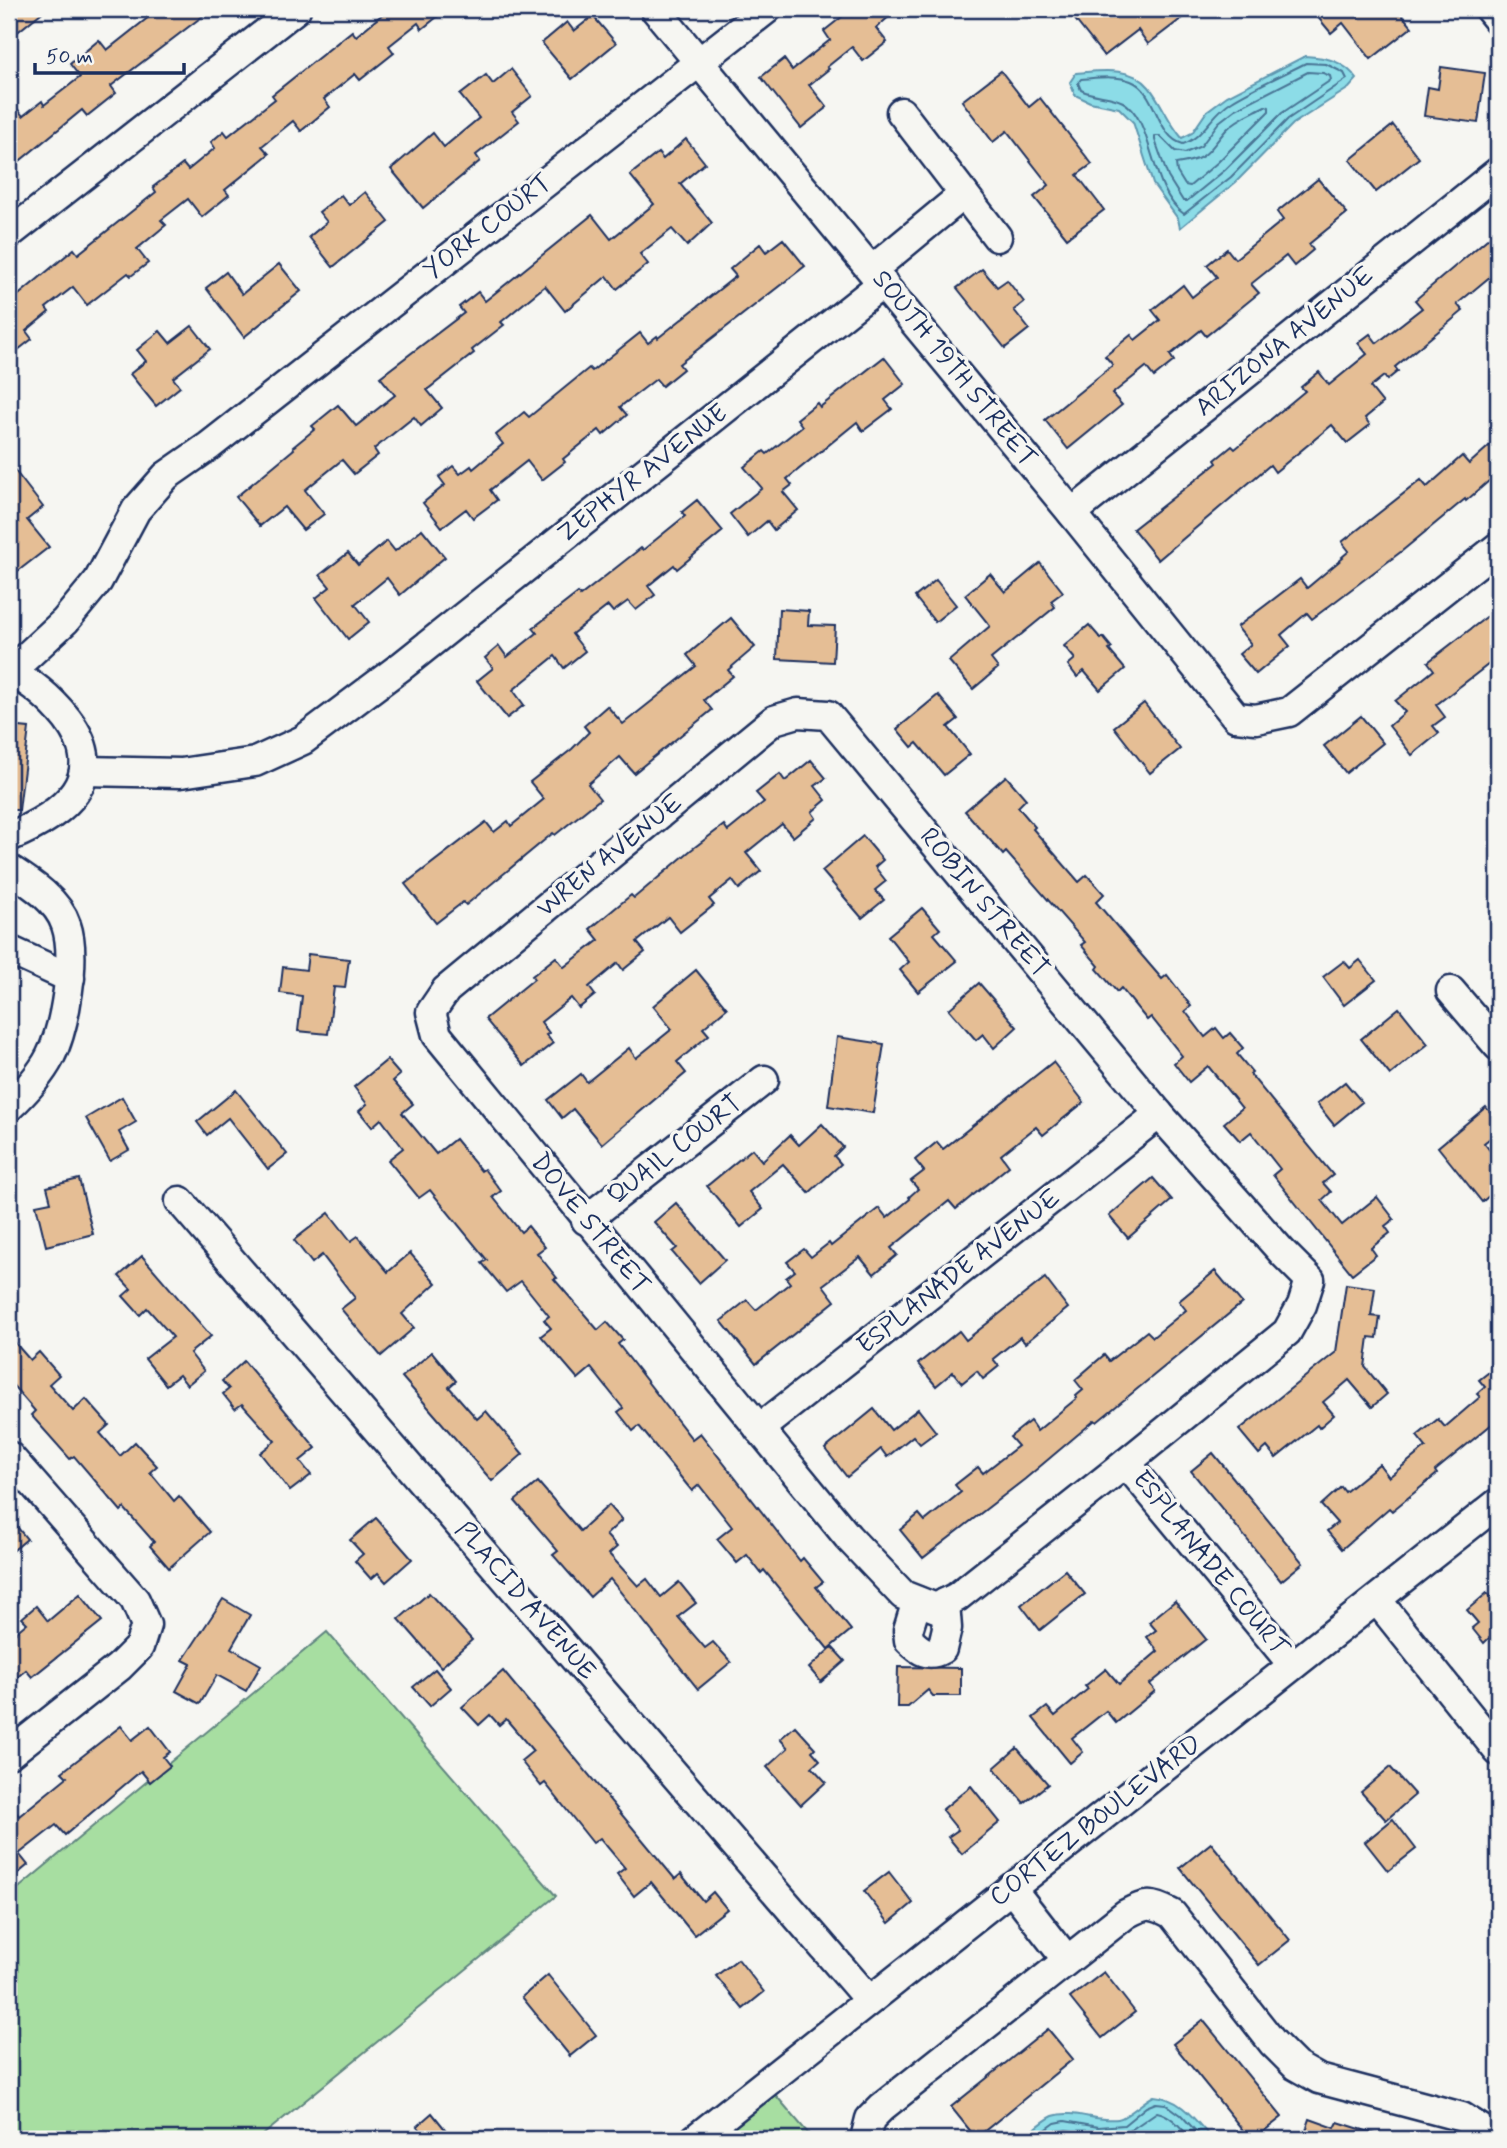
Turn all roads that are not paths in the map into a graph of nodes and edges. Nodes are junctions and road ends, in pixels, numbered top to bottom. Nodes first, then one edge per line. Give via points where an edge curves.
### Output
1 (296, 9) edge
2 (655, 9) edge
3 (767, 9) edge
4 (1489, 9) edge
5 (1498, 20) edge
6 (698, 62) junction
7 (901, 112) dead end
8 (1498, 172) edge
9 (964, 194) junction
10 (9, 234) edge
11 (998, 237) dead end
12 (878, 277) junction
13 (1072, 513) junction
14 (1498, 547) edge
15 (10, 672) edge
16 (798, 713) joint
17 (84, 771) junction
18 (9, 837) edge
19 (9, 869) edge
20 (9, 950) edge
21 (70, 978) junction
22 (1451, 991) dead end
23 (431, 1012) joint
24 (1498, 1046) edge
25 (764, 1080) dead end
26 (9, 1107) edge
27 (1159, 1114) junction
28 (180, 1201) dead end
29 (586, 1220) junction
30 (759, 1429) junction
31 (9, 1456) edge
32 (1126, 1463) junction
33 (1498, 1503) edge
34 (1377, 1600) junction
35 (917, 1601) junction
36 (945, 1603) junction
37 (1293, 1665) junction
38 (1498, 1751) edge
39 (9, 1754) edge
40 (1011, 1888) junction
41 (1068, 1960) junction
42 (869, 2000) junction
43 (695, 2139) edge
44 (865, 2139) edge
45 (1497, 2139) edge

1 - 10 street
2 - 6 street, SOUTH 19TH STREET
3 - 6 street, YORK COURT
4 - 5 street
6 - 12 street, SOUTH 19TH STREET
6 - 15 street, YORK COURT via 166,476 136,510 98,580 65,621
7 - 9 street
8 - 13 street, ARIZONA AVENUE
9 - 11 street
9 - 12 street, ZEPHYR AVENUE
12 - 13 street, SOUTH 19TH STREET
12 - 17 street, ZEPHYR AVENUE via 403,665 303,740 255,762 181,773
13 - 14 street, SOUTH 19TH STREET via 1236,717 1256,719 1289,712
15 - 17 street via 55,704 79,735
16 - 23 street, WREN AVENUE via 774,720 446,990
16 - 27 street, ROBIN STREET via 828,715
17 - 18 street via 80,787 58,811
19 - 21 street via 52,903 66,924
20 - 21 street
21 - 26 street via 51,1056
22 - 24 street
23 - 29 street, DOVE STREET via 437,1035
25 - 29 street, QUAIL COURT
27 - 30 street, ESPLANADE AVENUE
27 - 32 street, ROBIN STREET via 1310,1280 1287,1332
28 - 42 street, PLACID AVENUE
29 - 30 street, DOVE STREET
30 - 35 street, DOVE STREET via 848,1537 903,1595
31 - 39 street via 135,1600 146,1625 139,1647 119,1667
32 - 36 street
32 - 37 street, ESPLANADE COURT
33 - 34 street, CORTEZ BOULEVARD
34 - 37 street, CORTEZ BOULEVARD
34 - 38 street
35 - 36 street via 936,1608
35 - 36 street via 909,1640 927,1654 942,1649 947,1628
37 - 40 street, CORTEZ BOULEVARD
40 - 41 street
40 - 42 street, CORTEZ BOULEVARD
41 - 44 street via 881,2107 870,2119
41 - 45 street via 1126,1914 1142,1905 1157,1906 1172,1914 1296,2066 1319,2079 1462,2118
42 - 43 street, CORTEZ BOULEVARD

